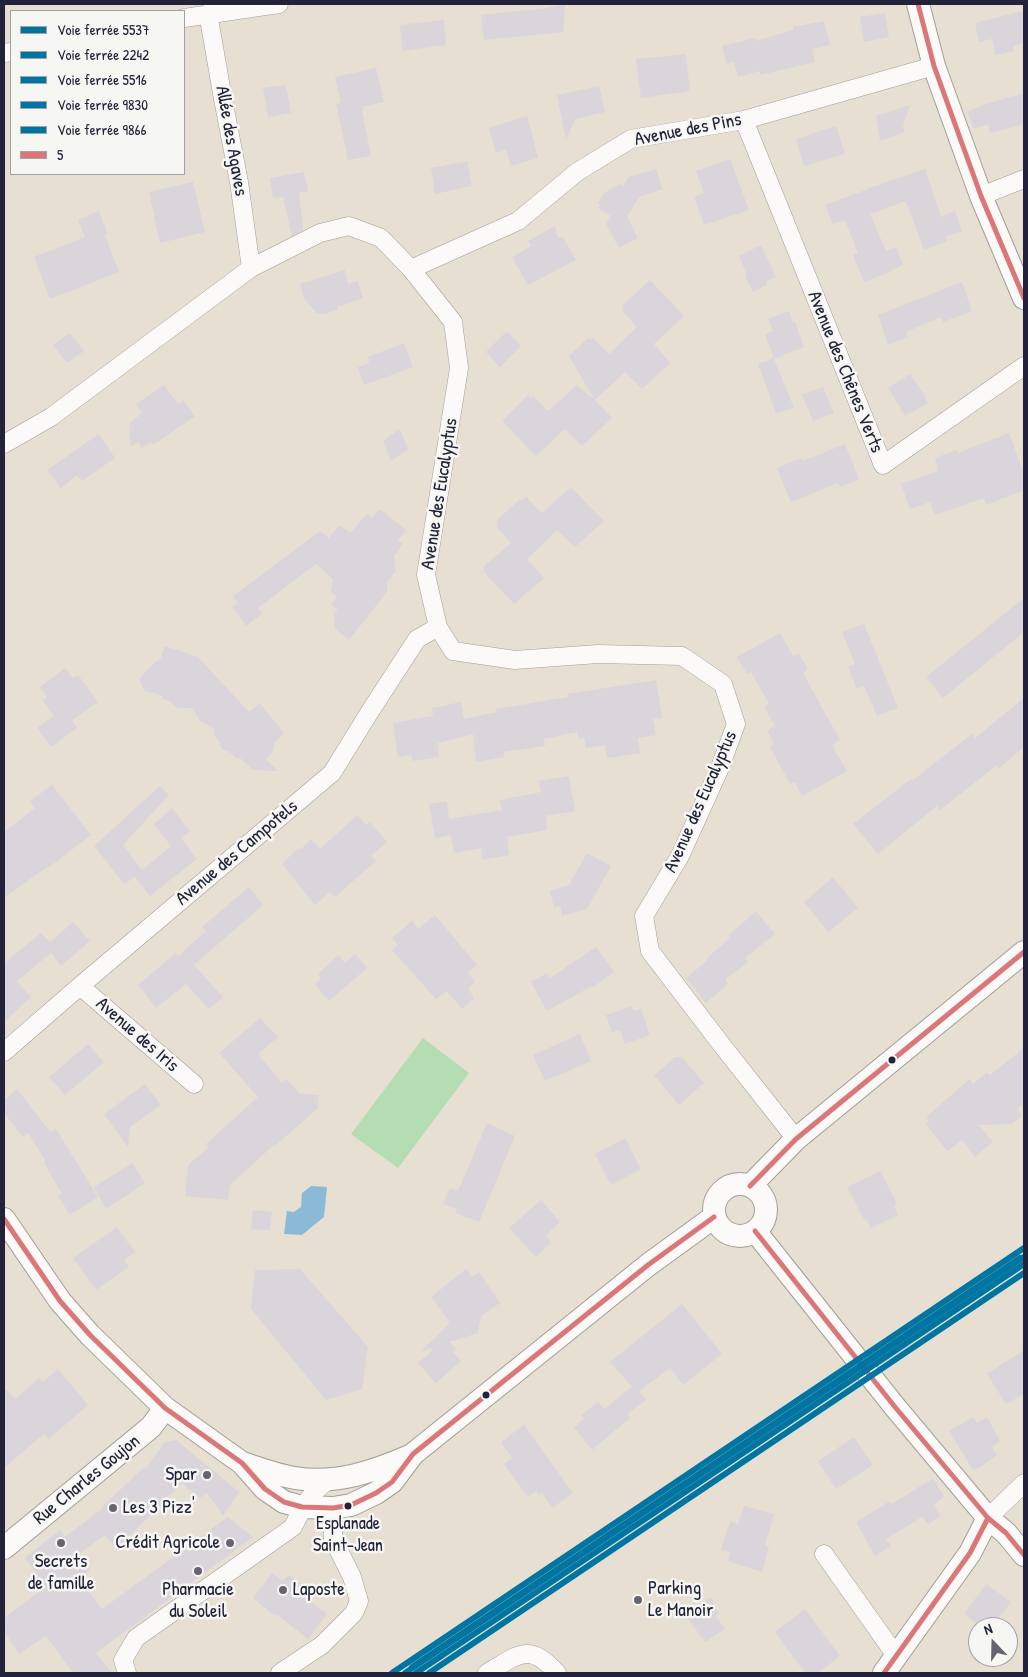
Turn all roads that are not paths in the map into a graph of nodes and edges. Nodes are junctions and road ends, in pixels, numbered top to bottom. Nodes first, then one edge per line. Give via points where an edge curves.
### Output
1 (279, 4) edge
2 (918, 4) edge
3 (208, 13) junction
4 (185, 18) edge
5 (934, 66) junction
6 (744, 120) junction
7 (1024, 179) edge
8 (981, 196) junction
9 (251, 268) junction
10 (411, 269) junction
11 (1024, 298) edge
12 (1024, 366) edge
13 (4, 444) edge
14 (438, 627) junction
15 (1024, 952) edge
16 (80, 986) junction
17 (4, 1052) edge
18 (194, 1084) dead end
19 (796, 1138) junction
20 (750, 1186) junction
21 (714, 1217) junction
22 (4, 1218) edge
23 (755, 1231) junction
24 (165, 1408) junction
25 (413, 1454) junction
26 (1024, 1484) edge
27 (310, 1489) junction
28 (333, 1508) junction
29 (988, 1518) junction
30 (4, 1548) edge
31 (824, 1554) dead end
32 (1024, 1556) edge
33 (891, 1665) edge
34 (127, 1673) edge
35 (280, 1673) edge
36 (487, 1673) edge
37 (557, 1673) edge

1 - 3 street
2 - 5 street
3 - 4 street
3 - 9 street, Allée des Agaves
5 - 6 street, Avenue des Pins
5 - 8 street
6 - 10 street, Avenue des Pins via 631,139 577,172 518,221
6 - 12 street, Avenue des Chênes Verts via 883,465
7 - 8 street
8 - 11 street
9 - 10 street, Avenue des Eucalyptus via 320,233 349,226 381,238
9 - 13 street, Avenue des Eucalyptus via 50,418
10 - 14 street, Avenue des Eucalyptus via 453,322 460,368 426,575
14 - 16 street, Avenue des Campotels via 418,639 332,773
14 - 19 street, Avenue des Eucalyptus via 453,651 515,660 598,654 682,656 723,684 736,724 680,856 644,916 650,951
15 - 19 street
16 - 17 street, Avenue des Campotels
16 - 18 street, Avenue des Iris
19 - 20 street
20 - 21 street via 742,1184 726,1188 716,1200
20 - 23 street via 765,1203 764,1218
21 - 23 street via 731,1234 748,1235
21 - 25 street via 648,1265
22 - 24 street via 60,1301
23 - 29 street via 837,1336
24 - 27 street via 242,1463 265,1489 284,1502
24 - 30 street, Rue Charles Goujon via 151,1428
25 - 27 street via 384,1467
25 - 28 street via 392,1482 376,1493 351,1505
26 - 29 street
27 - 28 street
27 - 34 street via 293,1527 136,1638 123,1660
28 - 35 street via 333,1539 352,1577 359,1600 354,1613 322,1645
29 - 32 street via 1006,1533
29 - 33 street via 970,1553
31 - 33 street
36 - 37 street via 513,1657 527,1653 539,1656

